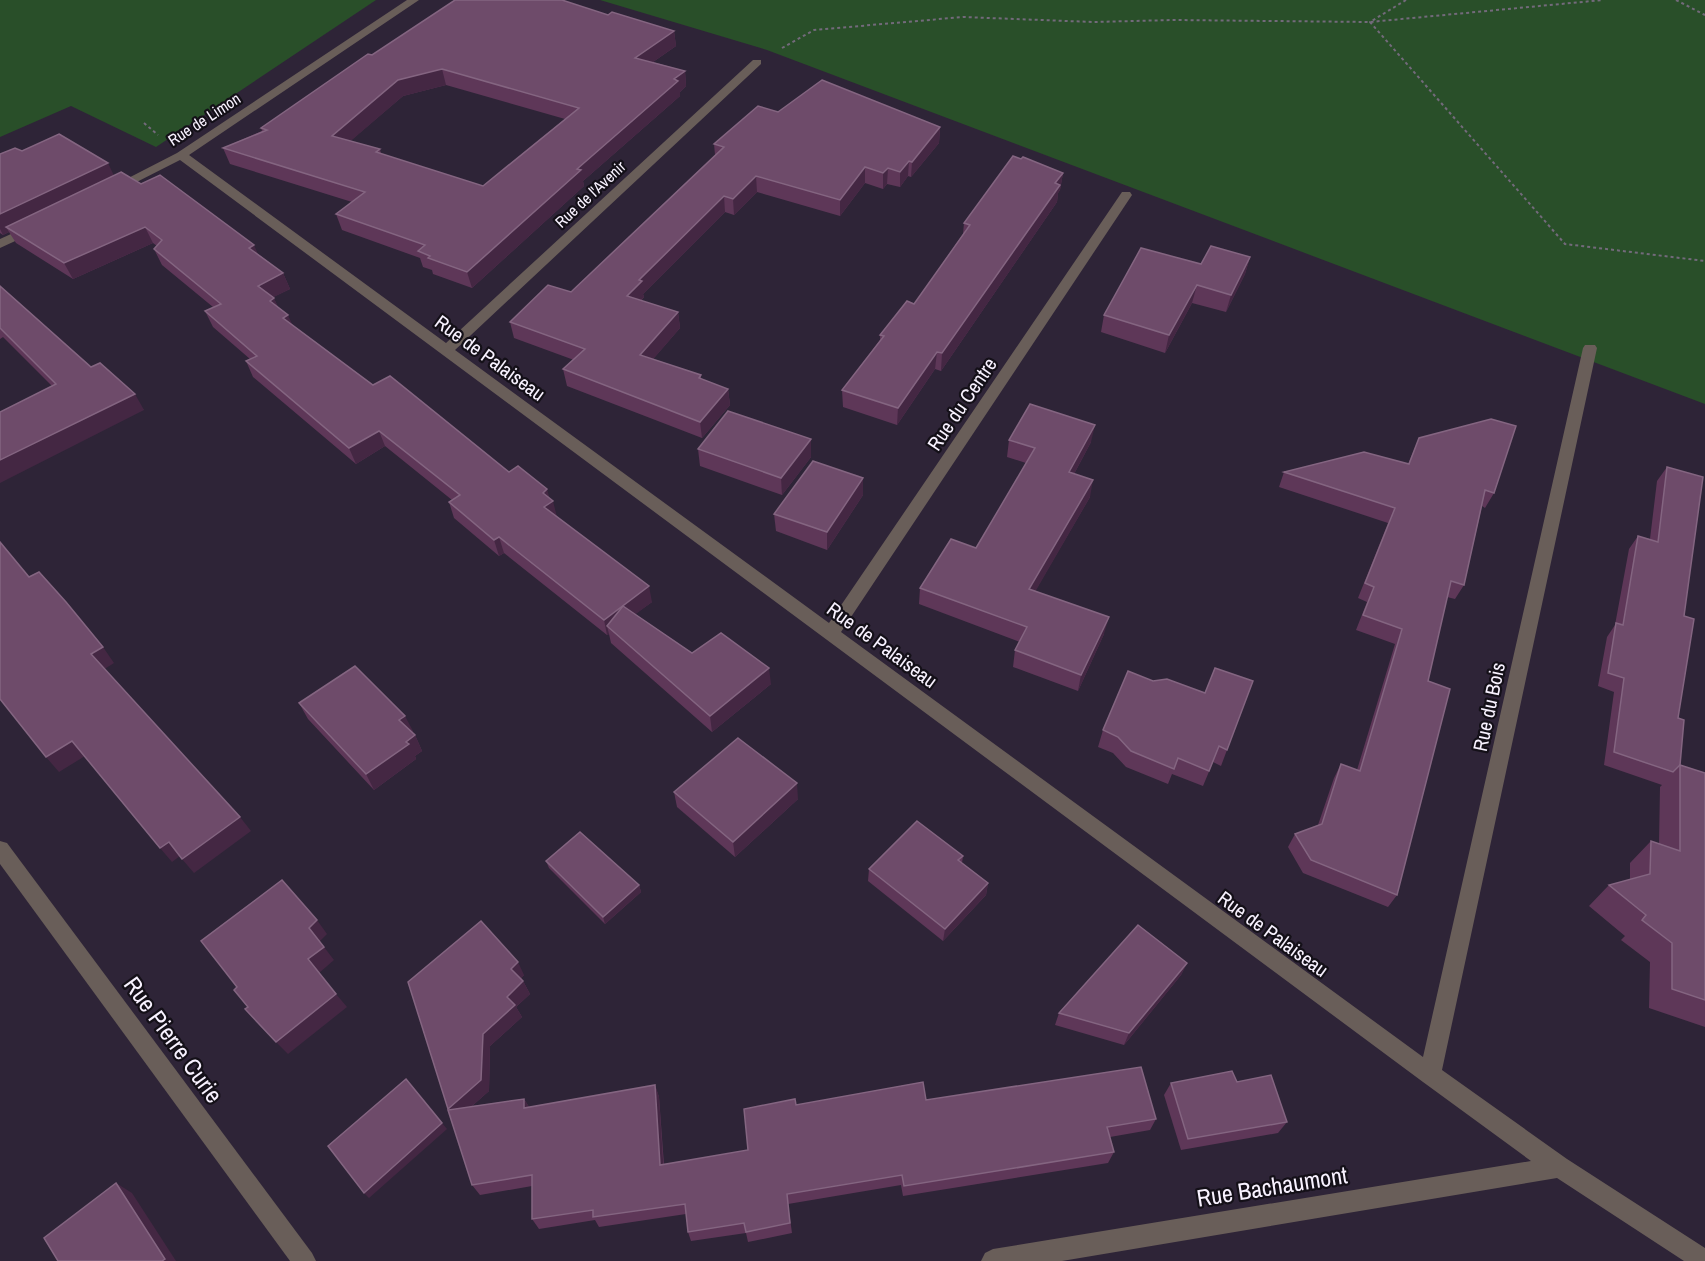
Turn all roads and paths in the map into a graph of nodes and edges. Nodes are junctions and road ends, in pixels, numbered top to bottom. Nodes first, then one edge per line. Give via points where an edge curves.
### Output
1 (414, 0) edge
2 (1406, 0) edge
3 (1603, 0) edge
4 (1676, 0) edge
5 (1705, 15) edge
6 (1370, 22) junction
7 (757, 62) joint
8 (181, 155) junction
9 (107, 192) edge
10 (1126, 195) dead end
11 (43, 223) edge
12 (0, 244) edge
13 (1705, 261) edge
14 (1590, 348) dead end
15 (444, 351) junction
16 (831, 634) junction
17 (0, 849) edge
18 (1430, 1075) junction
19 (1560, 1167) junction
20 (304, 1261) edge
21 (993, 1261) edge
22 (1705, 1261) edge

1 - 8 street, Rue de Limon
2 - 6 path
3 - 6 path
4 - 5 path
6 - 7 path via 1093,22 963,17 814,30
6 - 13 path via 1565,244
7 - 15 street, Rue de l'Avenir
8 - 9 street, Rue de Limon
8 - 15 street, Rue de Palaiseau
10 - 16 street, Rue du Centre
11 - 12 street
14 - 18 street, Rue du Bois
15 - 16 street, Rue de Palaiseau
16 - 18 street, Rue de Palaiseau
17 - 20 street, Rue Pierre Curie
18 - 19 street, Rue de Palaiseau
19 - 21 street, Rue Bachaumont
19 - 22 street, Rue de Palaiseau

